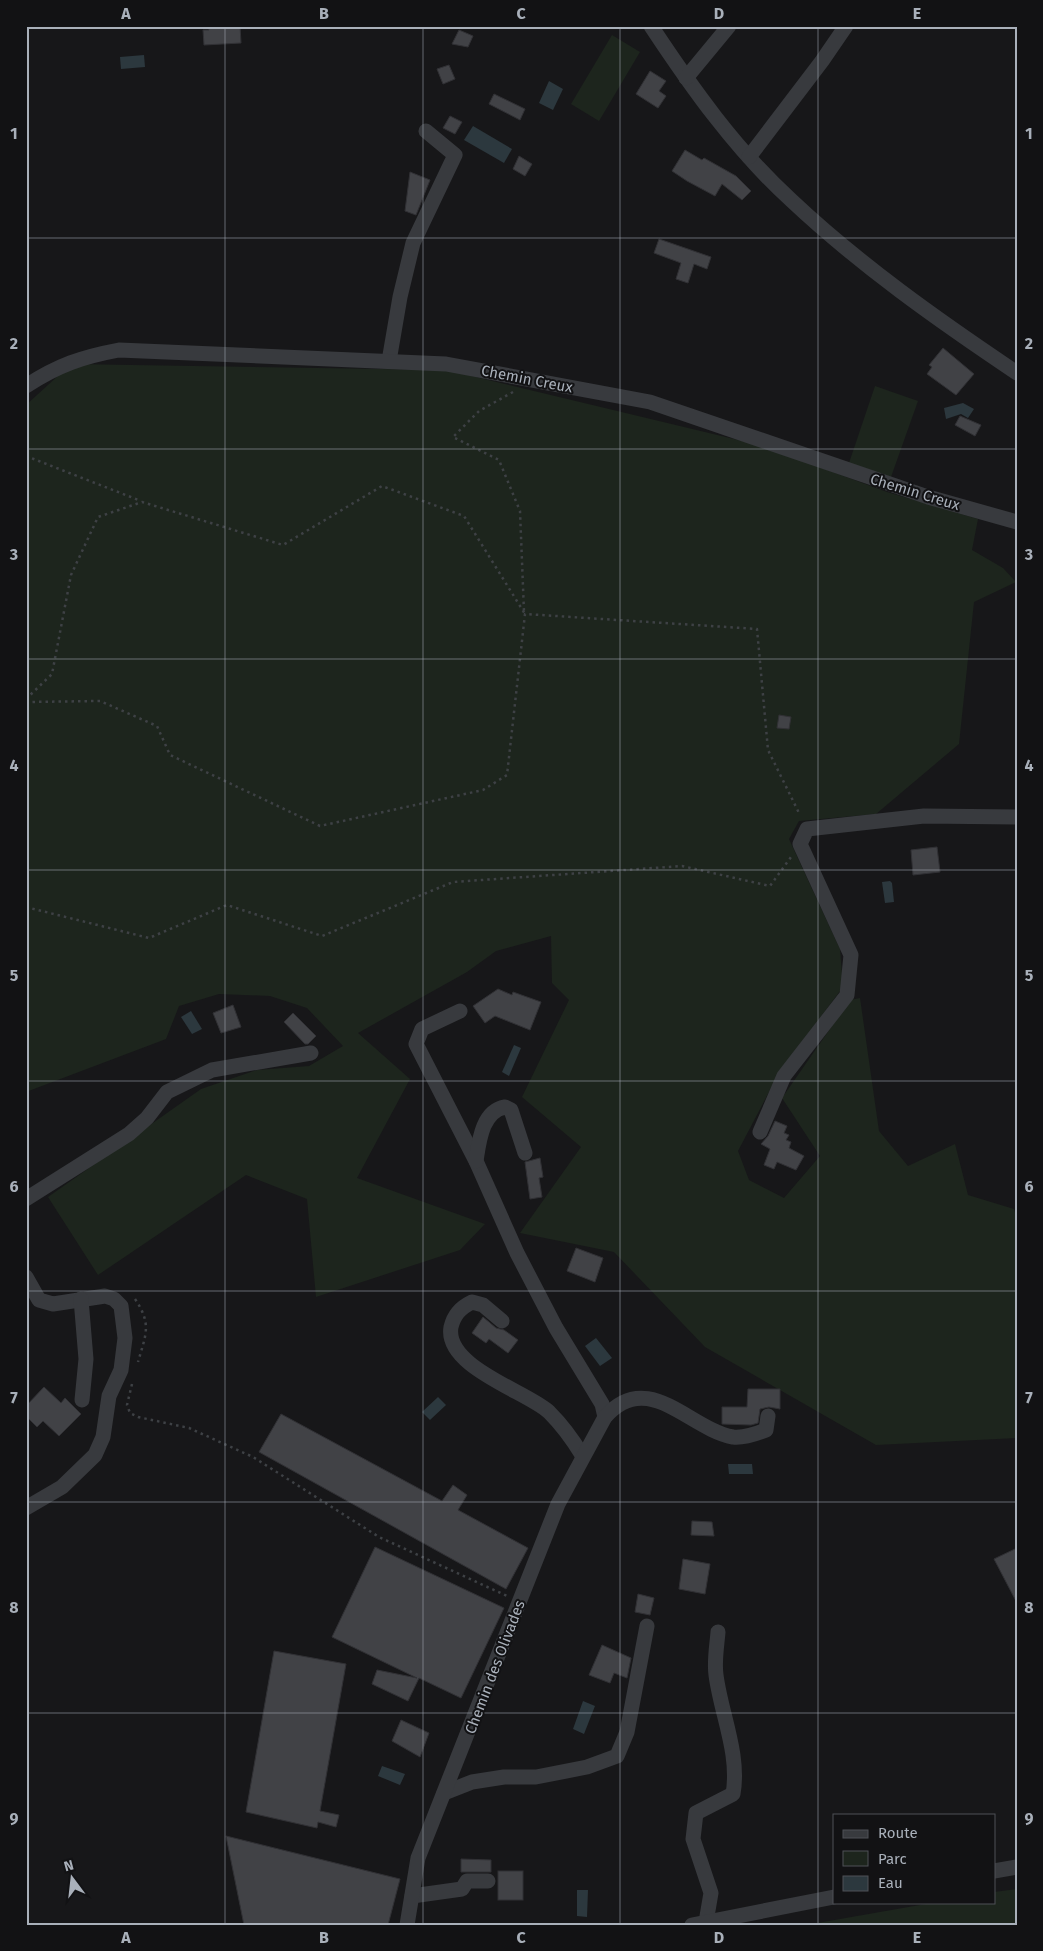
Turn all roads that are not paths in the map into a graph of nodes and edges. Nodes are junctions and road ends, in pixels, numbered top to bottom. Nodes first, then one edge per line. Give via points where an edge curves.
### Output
1 (651, 26) edge
2 (729, 26) edge
3 (846, 26) edge
4 (686, 78) junction
5 (426, 131) dead end
6 (749, 157) junction
7 (389, 361) junction
8 (1017, 373) edge
9 (26, 386) edge
10 (1017, 522) edge
11 (1017, 817) edge
12 (460, 1010) dead end
13 (311, 1053) dead end
14 (760, 1132) dead end
15 (524, 1154) dead end
16 (476, 1161) junction
17 (26, 1199) edge
18 (26, 1277) edge
19 (81, 1299) junction
20 (502, 1321) dead end
21 (82, 1400) dead end
22 (768, 1416) dead end
23 (605, 1417) junction
24 (582, 1455) junction
25 (26, 1508) edge
26 (647, 1626) dead end
27 (718, 1632) dead end
28 (444, 1793) junction
29 (1017, 1867) edge
30 (996, 1871) edge
31 (488, 1881) dead end
32 (412, 1896) junction
33 (833, 1897) edge
34 (699, 1923) edge
35 (407, 1925) edge

1 - 4 street
2 - 4 street
3 - 6 street
4 - 6 street
5 - 7 street via 455,155 413,243
6 - 8 street via 791,200 909,298
7 - 9 street, Chemin Creux via 119,350 81,357 49,371
7 - 10 street, Chemin Creux via 446,364 650,402 918,494
11 - 14 street via 924,816 807,830 800,844 851,955 847,995 784,1076
12 - 16 street via 422,1029 416,1044
13 - 17 street via 212,1070 167,1092 147,1118 129,1134
15 - 16 street via 511,1110 498,1108 480,1136
16 - 23 street via 517,1253 556,1328 602,1404
18 - 19 street via 39,1300 53,1304
19 - 21 street via 86,1359
19 - 25 street via 105,1296 121,1306 125,1338 121,1370 109,1396 103,1436 95,1455 62,1487
20 - 24 street via 483,1305 472,1302 453,1318 450,1332 454,1345 489,1378 548,1411
22 - 23 street, Chemin des Olivades via 766,1430 752,1436 734,1437 719,1433 678,1409 648,1399 631,1397 615,1406
23 - 24 street, Chemin des Olivades
24 - 28 street, Chemin des Olivades via 558,1504
26 - 28 street via 626,1732 617,1756 587,1767 536,1777 472,1782
27 - 34 street via 716,1674 736,1780 733,1794 696,1813 693,1839 711,1893
28 - 32 street, Chemin des Olivades via 418,1858
29 - 30 street
31 - 32 street via 467,1882 462,1889
32 - 35 street, Chemin des Olivades
33 - 34 street

